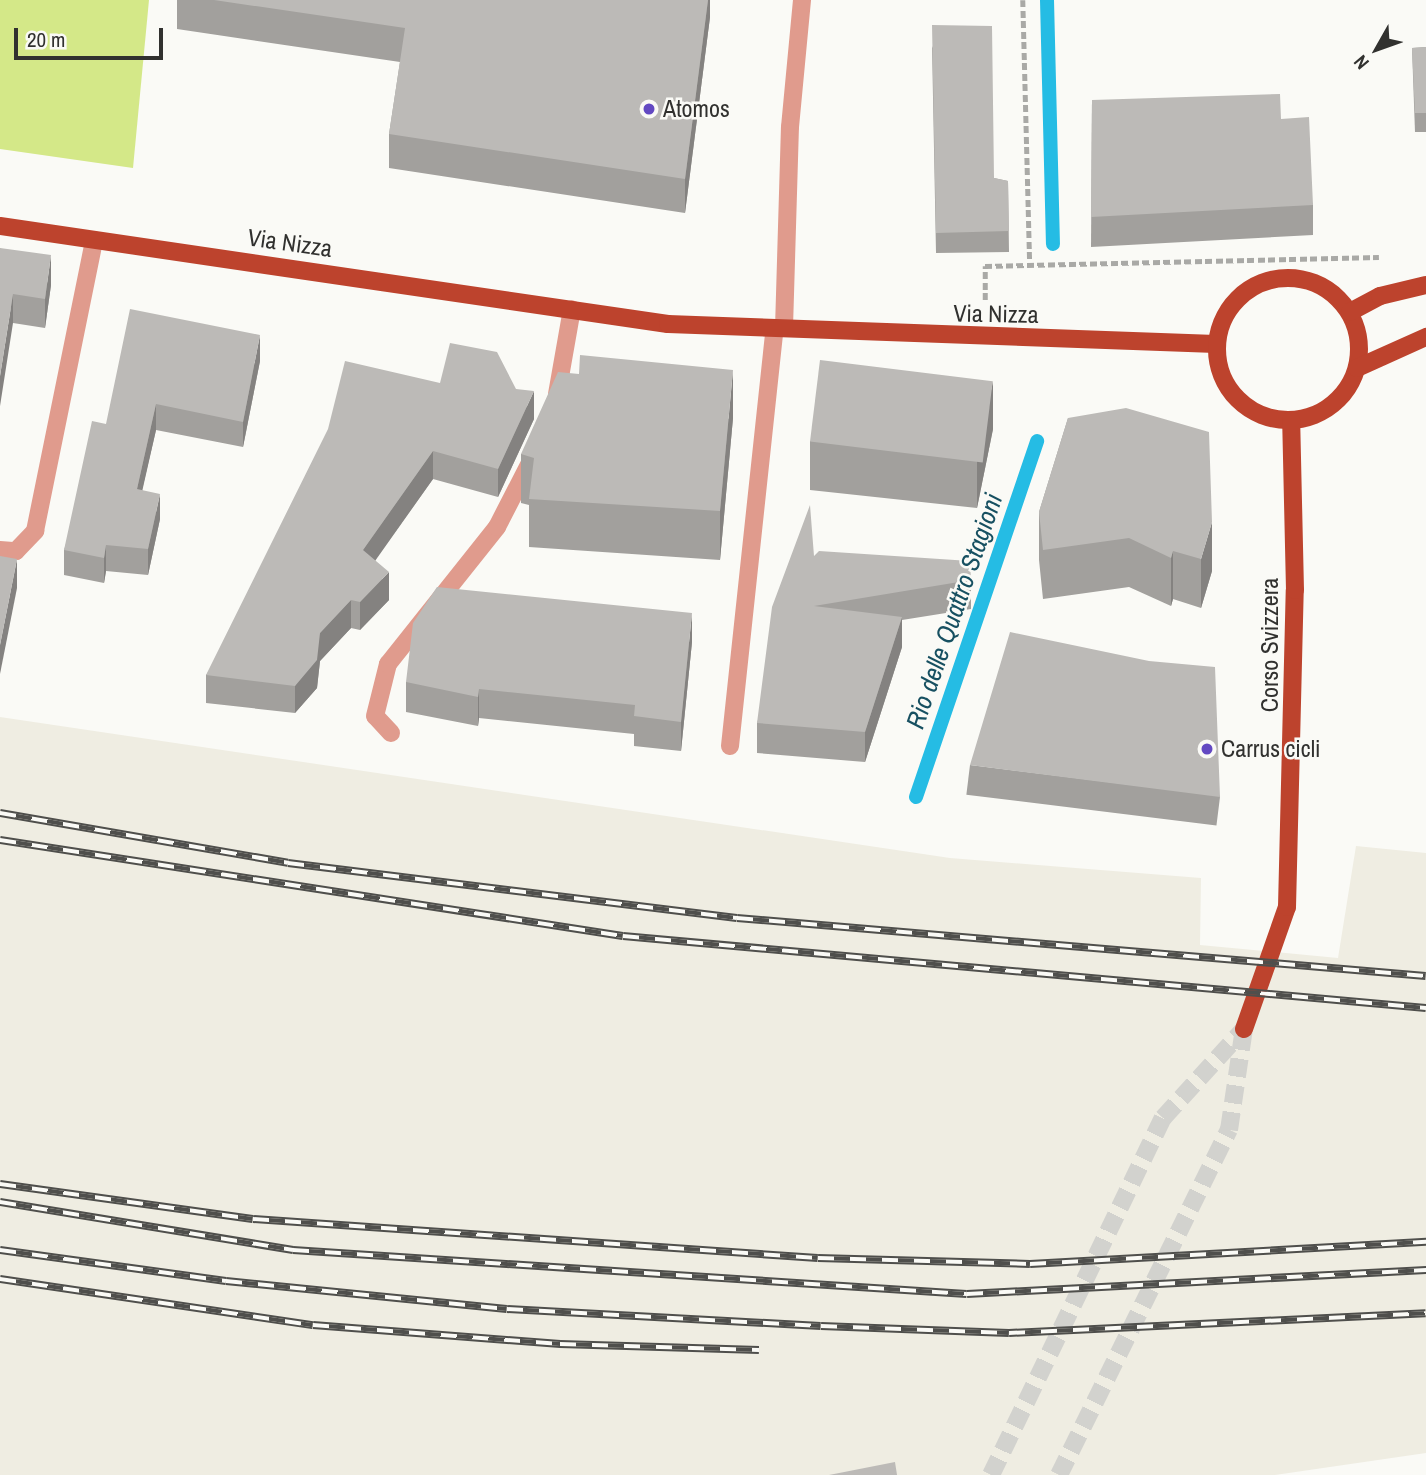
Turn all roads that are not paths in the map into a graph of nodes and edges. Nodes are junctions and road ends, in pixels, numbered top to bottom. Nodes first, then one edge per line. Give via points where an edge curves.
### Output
1 (802, 0) edge
2 (0, 226) edge
3 (94, 240) junction
4 (1426, 285) edge
5 (572, 309) junction
6 (1350, 312) junction
7 (780, 328) junction
8 (1426, 337) edge
9 (1216, 344) junction
10 (1357, 368) junction
11 (552, 410) edge
12 (1291, 420) junction
13 (537, 446) edge
14 (0, 550) edge
15 (391, 733) dead end
16 (730, 746) dead end
17 (1244, 1029) dead end

1 - 7 street
2 - 3 main road, Via Nizza
3 - 5 main road, Via Nizza
3 - 14 street via 36,531 16,551
4 - 6 main road via 1380,296
5 - 7 main road, Via Nizza via 667,324
5 - 11 street
6 - 9 main road via 1315,283 1271,278 1233,303
6 - 10 main road via 1360,349
7 - 9 main road, Via Nizza
7 - 16 street
8 - 10 main road
9 - 12 main road via 1219,368 1246,407
10 - 12 main road via 1333,405
12 - 17 main road, Corso Svizzera via 1295,618 1287,907
13 - 15 street via 497,527 388,664 375,716

